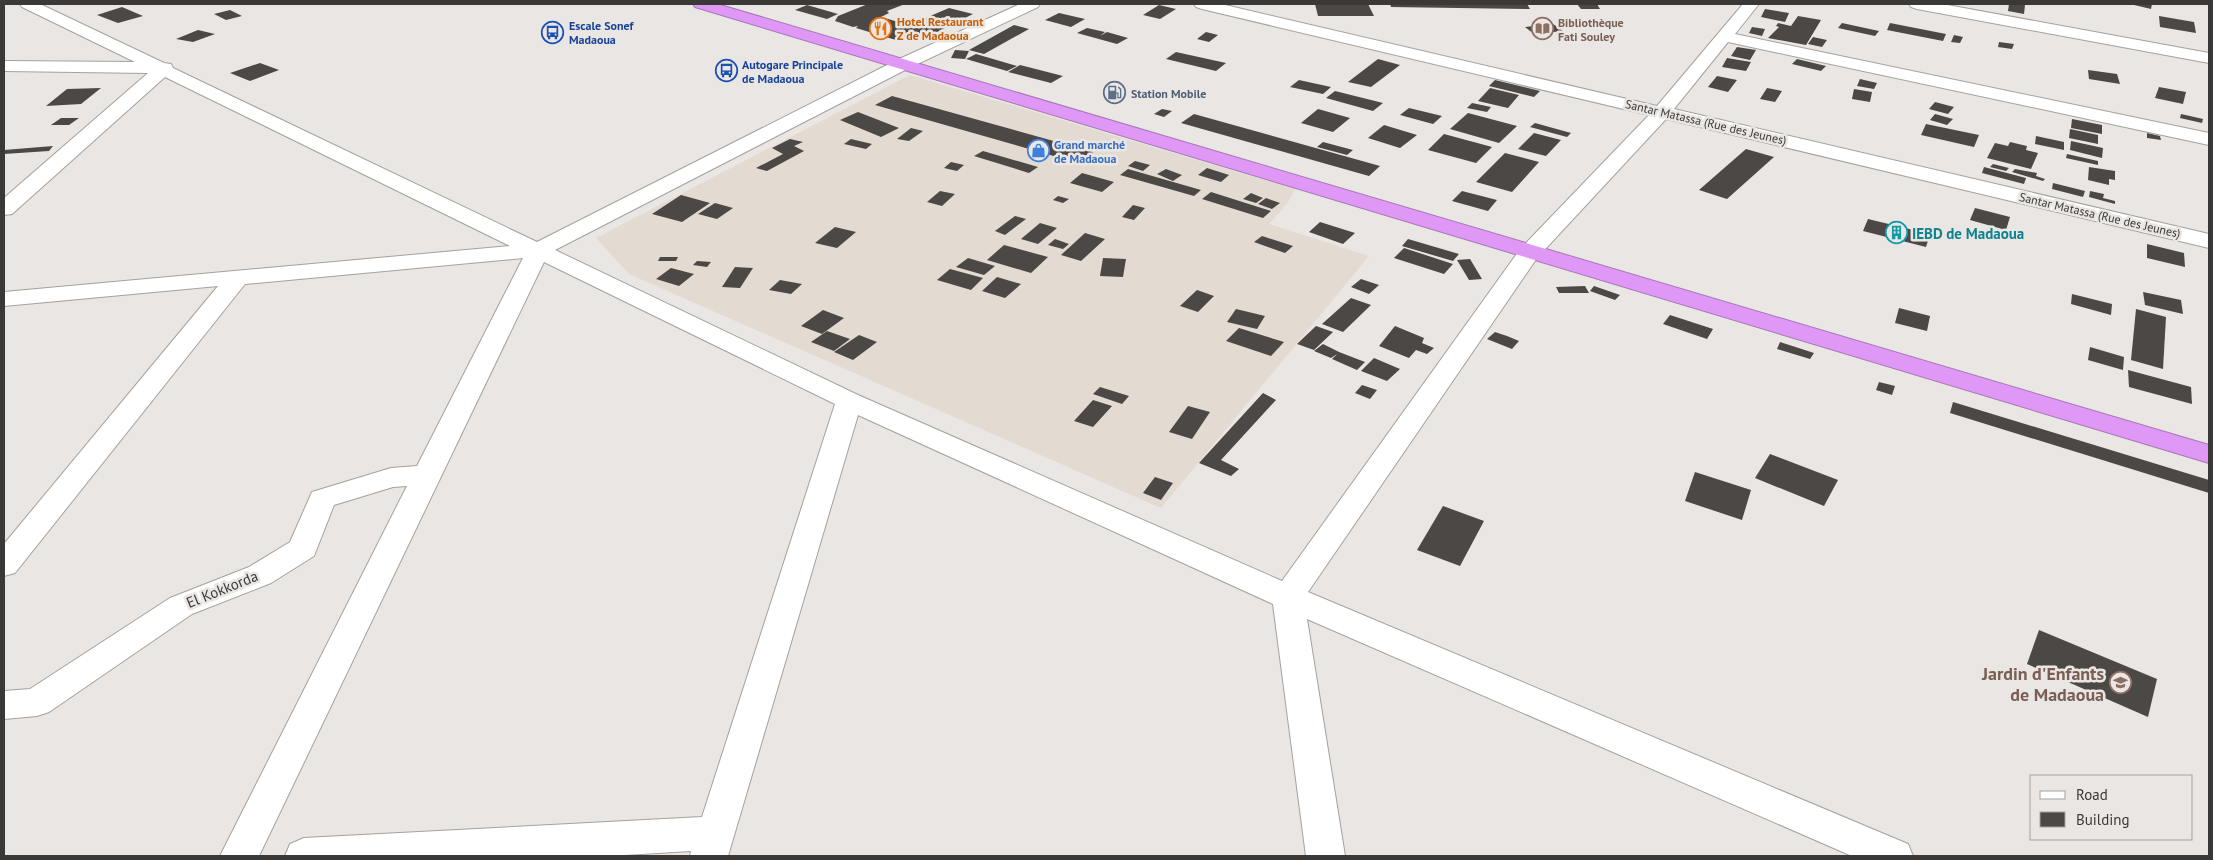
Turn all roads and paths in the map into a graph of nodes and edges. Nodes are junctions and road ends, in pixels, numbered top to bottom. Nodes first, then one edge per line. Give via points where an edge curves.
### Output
1 (28, 4) edge
2 (701, 4) edge
3 (1032, 4) edge
4 (1202, 4) edge
5 (1751, 4) edge
6 (1917, 4) edge
7 (1722, 36) junction
8 (2209, 58) edge
9 (903, 64) junction
10 (4, 66) edge
11 (165, 68) junction
12 (1662, 112) junction
13 (2209, 138) edge
14 (4, 210) edge
15 (2209, 241) edge
16 (538, 250) junction
17 (1529, 253) junction
18 (238, 277) junction
19 (4, 299) edge
20 (849, 401) junction
21 (2209, 454) edge
22 (427, 474) junction
23 (4, 565) edge
24 (1288, 598) junction
25 (4, 705) edge
26 (713, 844) edge
27 (239, 856) edge
28 (304, 856) edge
29 (1324, 856) edge
30 (1894, 856) edge

1 - 11 street
2 - 9 highway
3 - 9 street
4 - 12 street, Santar Matassa (Rue des Jeunes)
5 - 7 street
6 - 8 street
7 - 12 street
7 - 13 street
9 - 16 street
9 - 17 highway
10 - 11 street
11 - 14 street
11 - 16 street
12 - 15 street, Santar Matassa (Rue des Jeunes)
12 - 17 street
16 - 18 street
16 - 20 street
16 - 22 street
17 - 21 highway
17 - 24 street
18 - 19 street
18 - 23 street
20 - 24 street
20 - 26 street
22 - 25 street, El Kokkorda via 391,478 322,499 302,548 260,575 181,606 37,702
22 - 27 street
24 - 29 street
24 - 30 street
26 - 28 street

